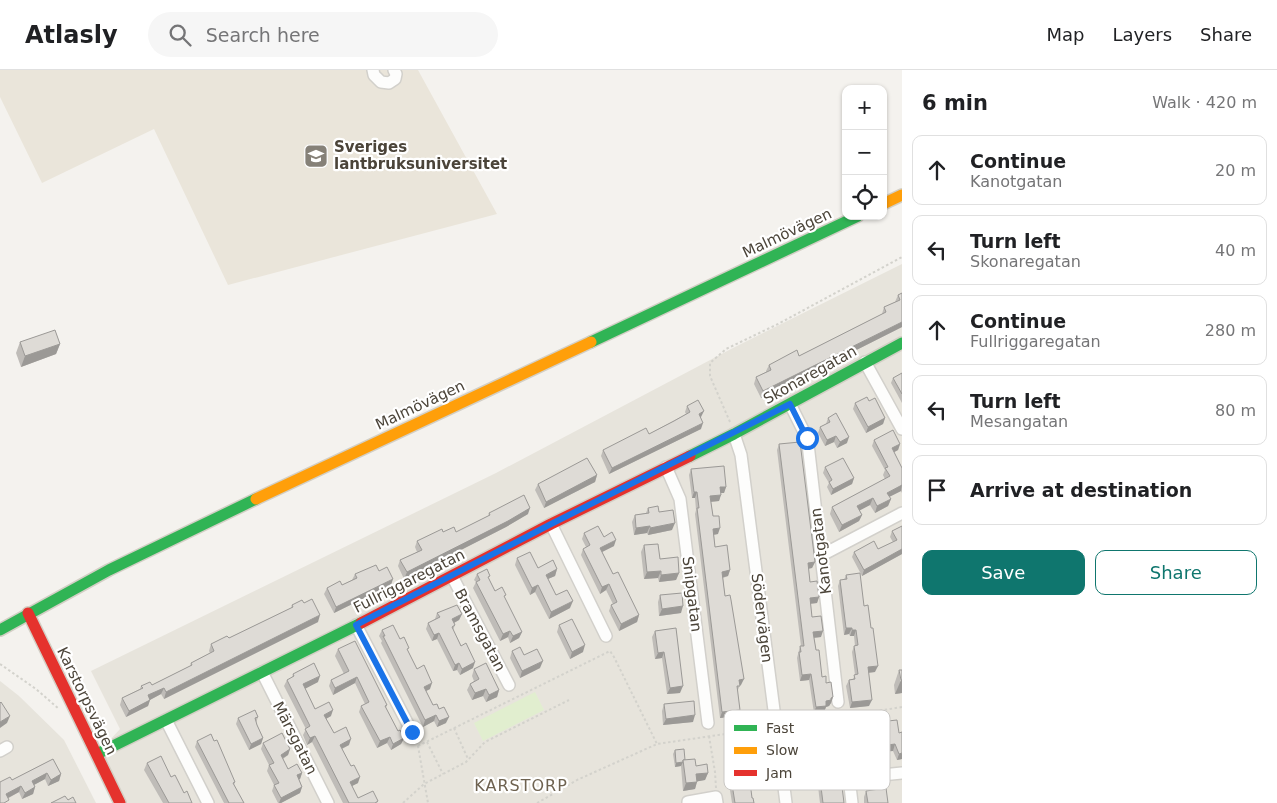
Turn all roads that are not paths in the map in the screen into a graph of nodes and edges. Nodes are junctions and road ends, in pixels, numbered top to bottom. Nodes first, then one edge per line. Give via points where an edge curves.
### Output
1 (374, 70) edge
2 (394, 70) edge
3 (902, 196) edge
4 (887, 202) edge
5 (850, 220) edge
6 (902, 343) edge
7 (866, 362) junction
8 (790, 404) junction
9 (902, 430) edge
10 (734, 434) junction
11 (666, 467) junction
12 (902, 513) edge
13 (551, 524) junction
14 (822, 555) junction
15 (452, 576) junction
16 (28, 613) junction
17 (356, 625) junction
18 (0, 630) edge
19 (606, 636) dead end
20 (262, 672) junction
21 (509, 685) dead end
22 (838, 702) road end
23 (773, 710) edge
24 (166, 720) junction
25 (708, 724) road end
26 (412, 732) dead end
27 (97, 754) junction
28 (784, 790) edge
29 (850, 790) edge
30 (717, 800) edge
31 (120, 803) edge
32 (208, 803) edge
33 (328, 803) edge
34 (688, 803) edge
35 (786, 803) edge
36 (852, 803) edge

1 - 2 street via 374,75 382,82 389,83 395,79
3 - 4 street
5 - 16 street, Malmövägen via 348,456
6 - 7 street, Skonaregatan
7 - 8 street, Skonaregatan
7 - 9 street
8 - 10 street, Skonaregatan
8 - 14 street, Kanotgatan via 808,444
10 - 11 street, Fullriggaregatan
10 - 23 street, Södervägen via 741,454
11 - 13 street, Fullriggaregatan
11 - 25 street, Snipgatan via 680,499
12 - 14 street
13 - 15 street, Fullriggaregatan
13 - 19 street
14 - 22 street, Kanotgatan
15 - 17 street, Fullriggaregatan
15 - 21 street, Bramsgatan
16 - 18 street, Malmövägen
16 - 27 street, Karstorpsvägen
17 - 20 street, Fullriggaregatan
17 - 26 street
20 - 24 street, Fullriggaregatan
20 - 33 street, Märsgatan
24 - 27 street, Fullriggaregatan
24 - 32 street
27 - 31 street, Karstorpsvägen
28 - 35 street, Södervägen
29 - 36 street
30 - 34 street

